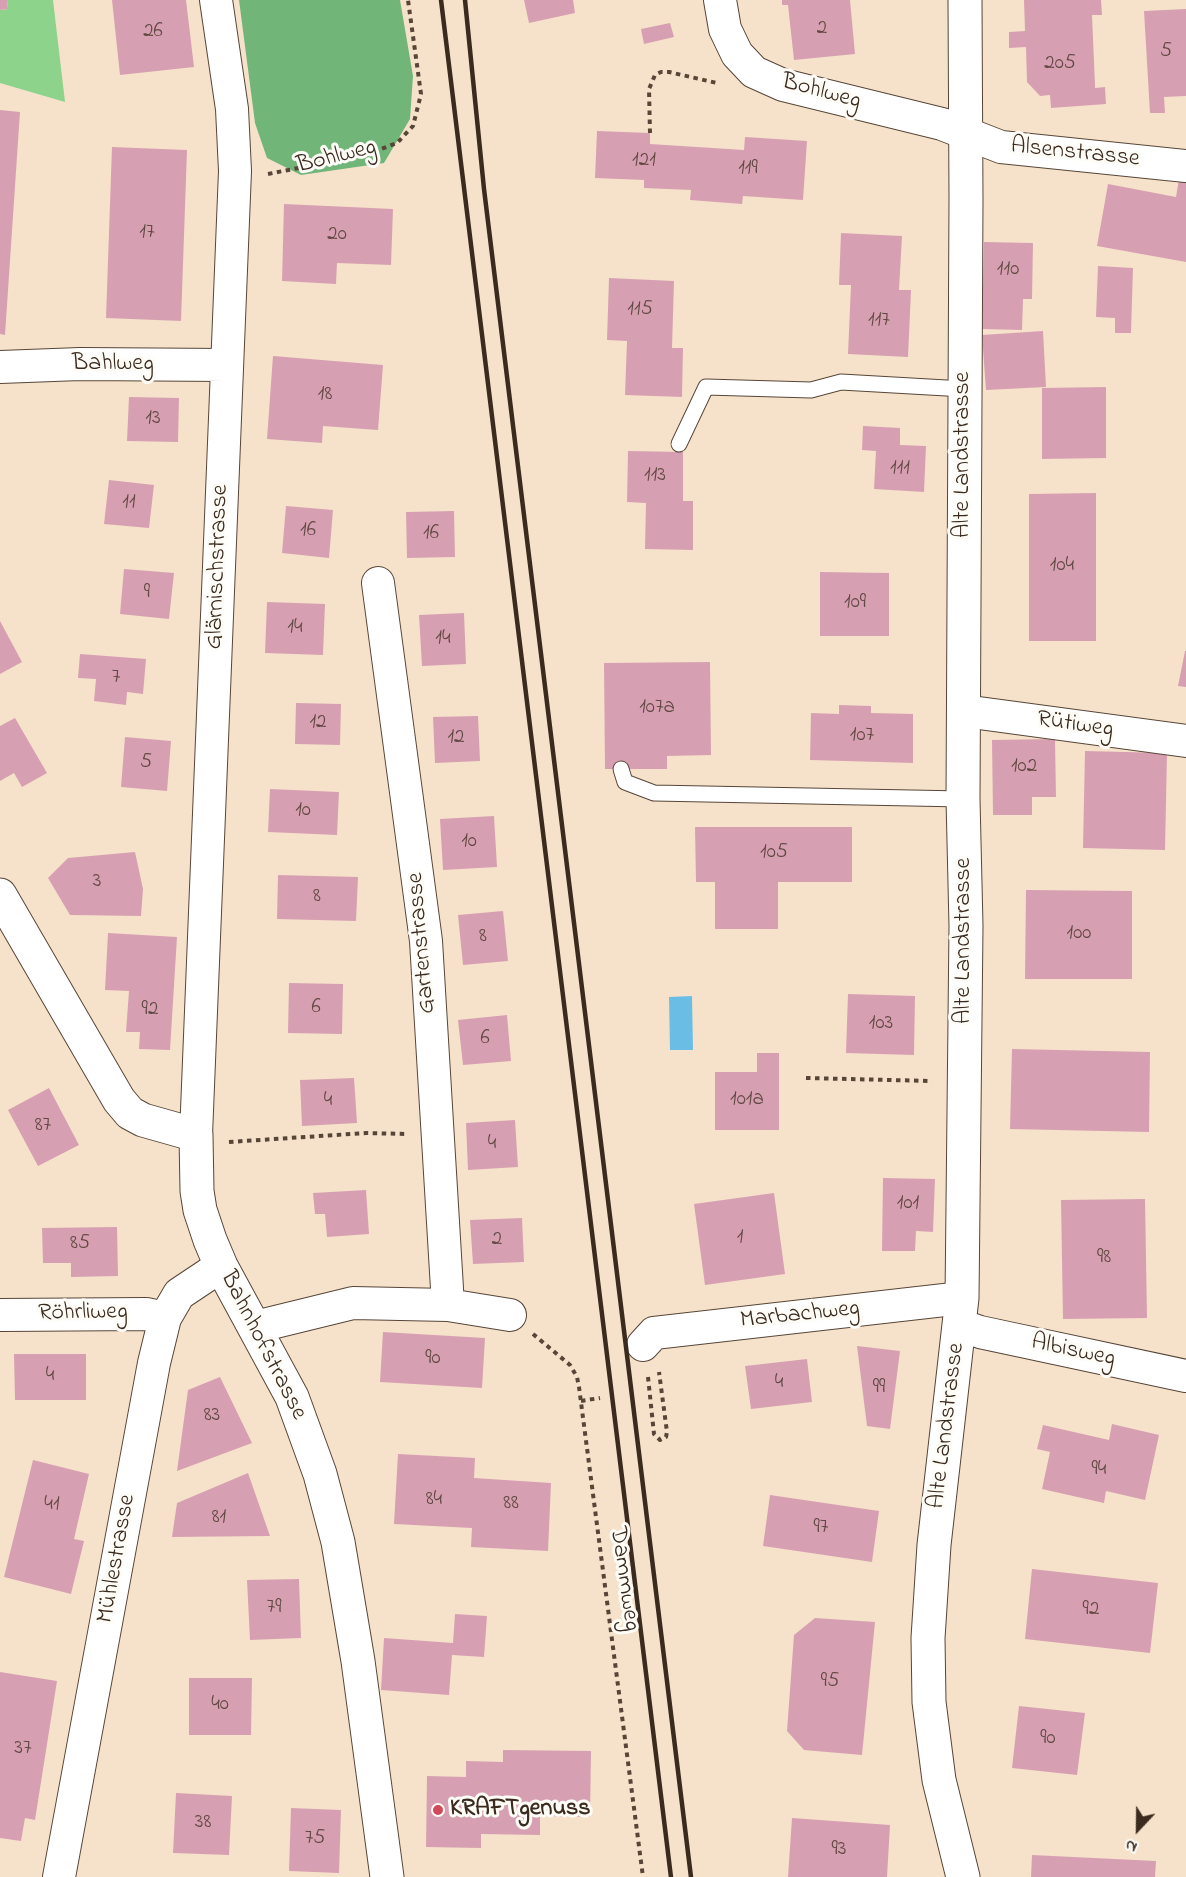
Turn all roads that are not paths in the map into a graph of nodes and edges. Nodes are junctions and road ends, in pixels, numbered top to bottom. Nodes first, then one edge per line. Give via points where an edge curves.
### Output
1 (216, 0) edge
2 (720, 0) edge
3 (965, 0) edge
4 (966, 135) junction
5 (1186, 166) edge
6 (227, 365) junction
7 (0, 367) edge
8 (964, 389) junction
9 (679, 444) dead end
10 (378, 582) dead end
11 (964, 711) junction
12 (1186, 741) edge
13 (621, 769) dead end
14 (963, 799) junction
15 (0, 895) edge
16 (207, 1139) junction
17 (221, 1266) junction
18 (448, 1305) junction
19 (961, 1312) junction
20 (0, 1315) edge
21 (510, 1315) road end
22 (165, 1318) junction
23 (255, 1327) junction
24 (649, 1339) road end
25 (1186, 1376) edge
26 (59, 1877) edge
27 (387, 1877) edge
28 (963, 1877) edge

1 - 6 street, Glärnischstrasse via 232,109 235,171
2 - 4 street, Bohlweg via 725,29 733,46 754,72 783,85 942,124
3 - 4 main road, Alte Landstrasse
4 - 5 street, Alsenstrasse via 1001,147
4 - 8 main road, Alte Landstrasse
6 - 7 street, Bahlweg
6 - 16 street, Glärnischstrasse
8 - 9 lane via 842,382 811,390 706,387
8 - 11 main road, Alte Landstrasse
10 - 18 street, Gartenstrasse via 426,941
11 - 12 street, Rütiweg
11 - 14 main road, Alte Landstrasse
13 - 14 lane via 625,782 654,793
14 - 19 main road, Alte Landstrasse via 966,926
15 - 16 main road via 130,1113
16 - 17 main road, Bahnhofstrasse via 196,1179 200,1210
17 - 22 street, Mühlestrasse via 179,1294
17 - 23 main road, Bahnhofstrasse
18 - 21 street
18 - 23 street via 353,1303
19 - 24 street, Marbachweg
19 - 25 street, Albisweg via 989,1334
19 - 28 main road, Alte Landstrasse via 934,1545 928,1638 929,1702 939,1780
20 - 22 street, Röhrliweg via 146,1314
22 - 26 street, Mühlestrasse
23 - 27 main road, Bahnhofstrasse via 292,1397 320,1474 338,1542

